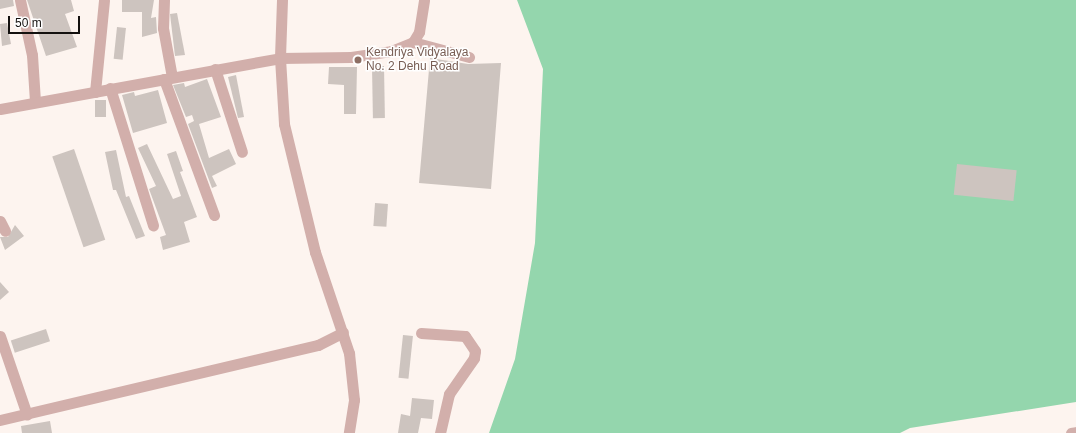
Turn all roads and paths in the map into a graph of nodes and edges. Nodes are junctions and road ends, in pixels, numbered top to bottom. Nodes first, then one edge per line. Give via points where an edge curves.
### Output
1 (20, 0) edge
2 (104, 0) edge
3 (164, 0) edge
4 (282, 0) edge
5 (424, 0) edge
6 (413, 42) junction
7 (469, 57) dead end
8 (280, 58) junction
9 (215, 69) junction
10 (168, 78) junction
11 (110, 88) junction
12 (95, 92) junction
13 (35, 102) junction
14 (0, 109) edge
15 (242, 152) dead end
16 (214, 215) dead end
17 (153, 225) dead end
18 (342, 332) junction
19 (421, 333) dead end
20 (0, 336) edge
21 (27, 415) junction
22 (0, 420) edge
23 (1076, 432) edge
24 (349, 433) edge
25 (440, 433) edge
26 (1071, 433) edge

1 - 13 lane via 32,55
2 - 12 lane
3 - 10 lane via 163,28
4 - 8 lane
5 - 6 lane via 419,32
6 - 7 lane
6 - 8 lane via 391,51 350,57
8 - 9 lane
8 - 18 lane via 284,124 299,190
9 - 10 lane
9 - 15 lane
10 - 11 lane
10 - 16 lane
11 - 12 lane
11 - 17 lane
12 - 13 lane
13 - 14 lane
18 - 21 lane via 318,345
18 - 24 lane via 354,376
19 - 25 lane via 465,336 475,351 474,358 449,394
20 - 21 lane
21 - 22 lane
23 - 26 lane

